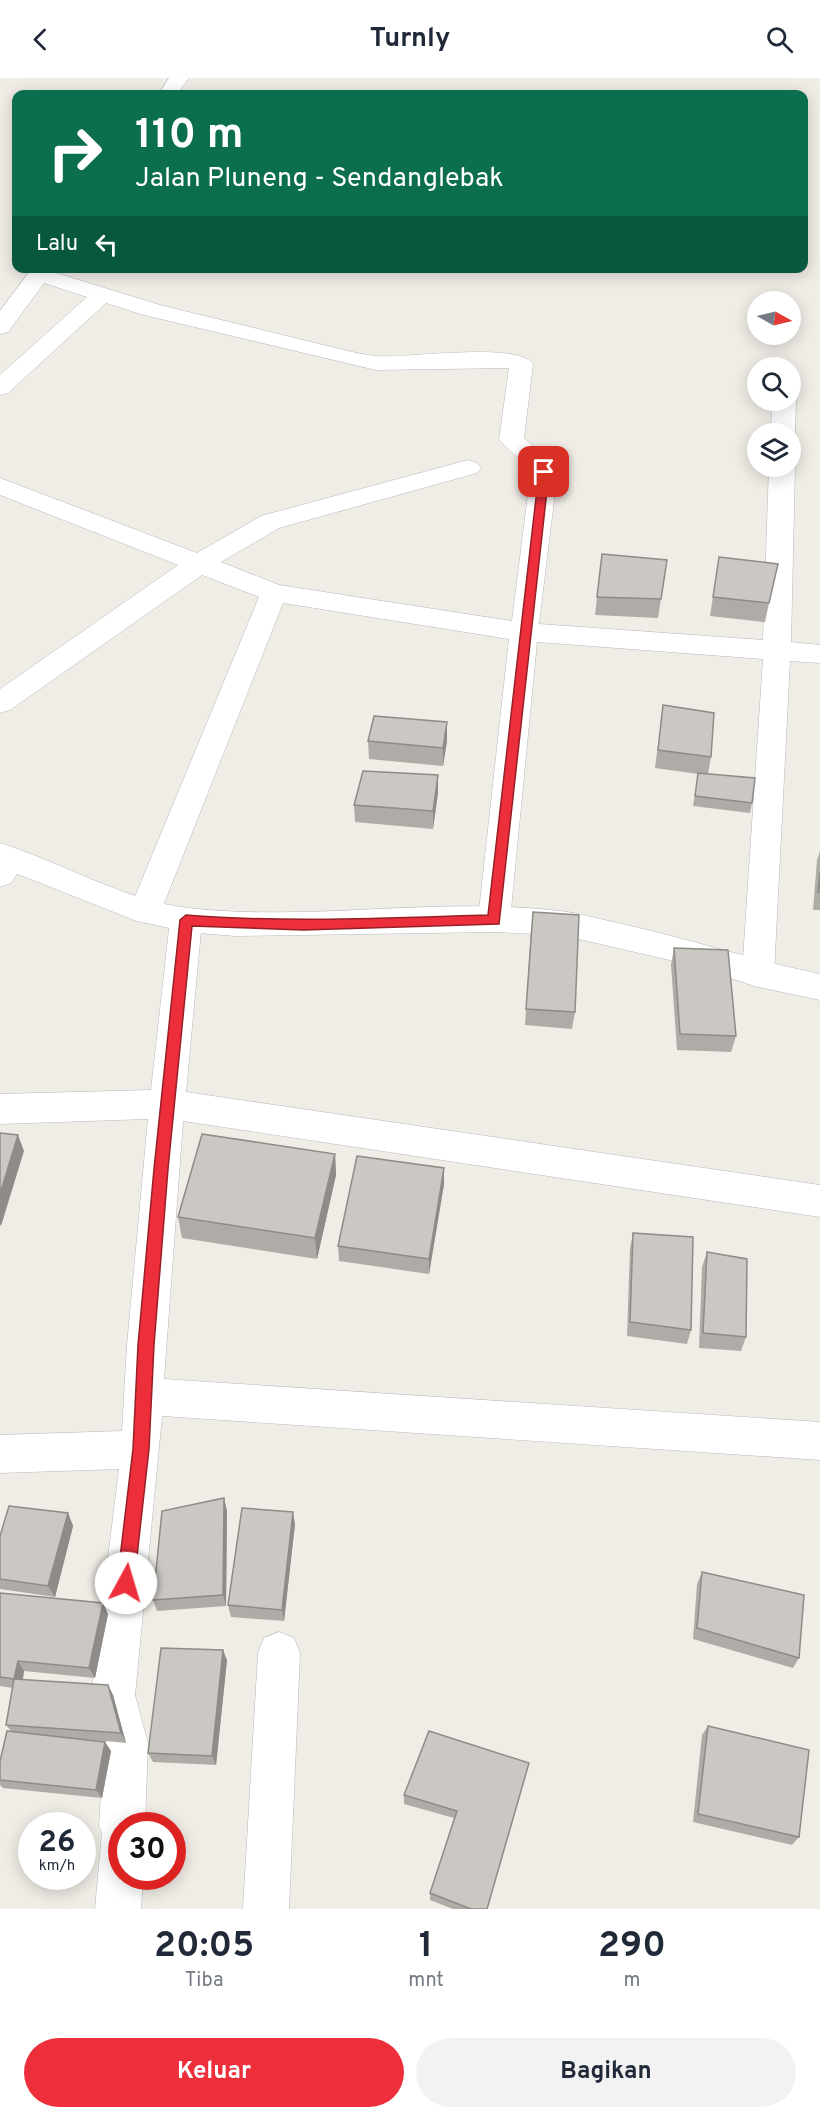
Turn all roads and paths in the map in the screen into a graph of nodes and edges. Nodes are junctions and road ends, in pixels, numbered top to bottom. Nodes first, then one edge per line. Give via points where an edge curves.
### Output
1 (41, 273) edge
2 (45, 273) edge
3 (102, 295) junction
4 (0, 327) edge
5 (0, 388) edge
6 (468, 468) dead end
7 (782, 477) edge
8 (0, 486) edge
9 (197, 565) junction
10 (274, 593) junction
11 (524, 632) junction
12 (777, 652) junction
13 (820, 654) edge
14 (0, 703) edge
15 (4, 863) edge
16 (145, 911) junction
17 (186, 920) junction
18 (494, 920) junction
19 (758, 974) junction
20 (820, 987) edge
21 (167, 1104) junction
22 (0, 1109) edge
23 (820, 1201) edge
24 (143, 1396) junction
25 (820, 1441) edge
26 (141, 1449) junction
27 (0, 1454) edge
28 (279, 1653) dead end
29 (123, 1812) edge
30 (119, 1890) edge
31 (118, 1909) edge
32 (266, 1909) edge

1 - 4 street
2 - 3 street
3 - 5 street
3 - 11 street via 376,363 519,361 523,366 511,440 543,468 544,476
6 - 9 street via 270,522
7 - 12 street
8 - 9 street
9 - 10 street
9 - 14 street
10 - 11 street
10 - 16 street
11 - 12 street
11 - 18 street
12 - 13 street
12 - 19 street
15 - 16 street
16 - 17 street
17 - 18 street via 303,925
17 - 21 street
18 - 19 street via 561,923 687,951
19 - 20 street
21 - 22 street
21 - 23 street
21 - 24 street
24 - 25 street
24 - 26 street
26 - 27 street
26 - 29 street via 113,1695 126,1743
28 - 32 street
30 - 31 street

